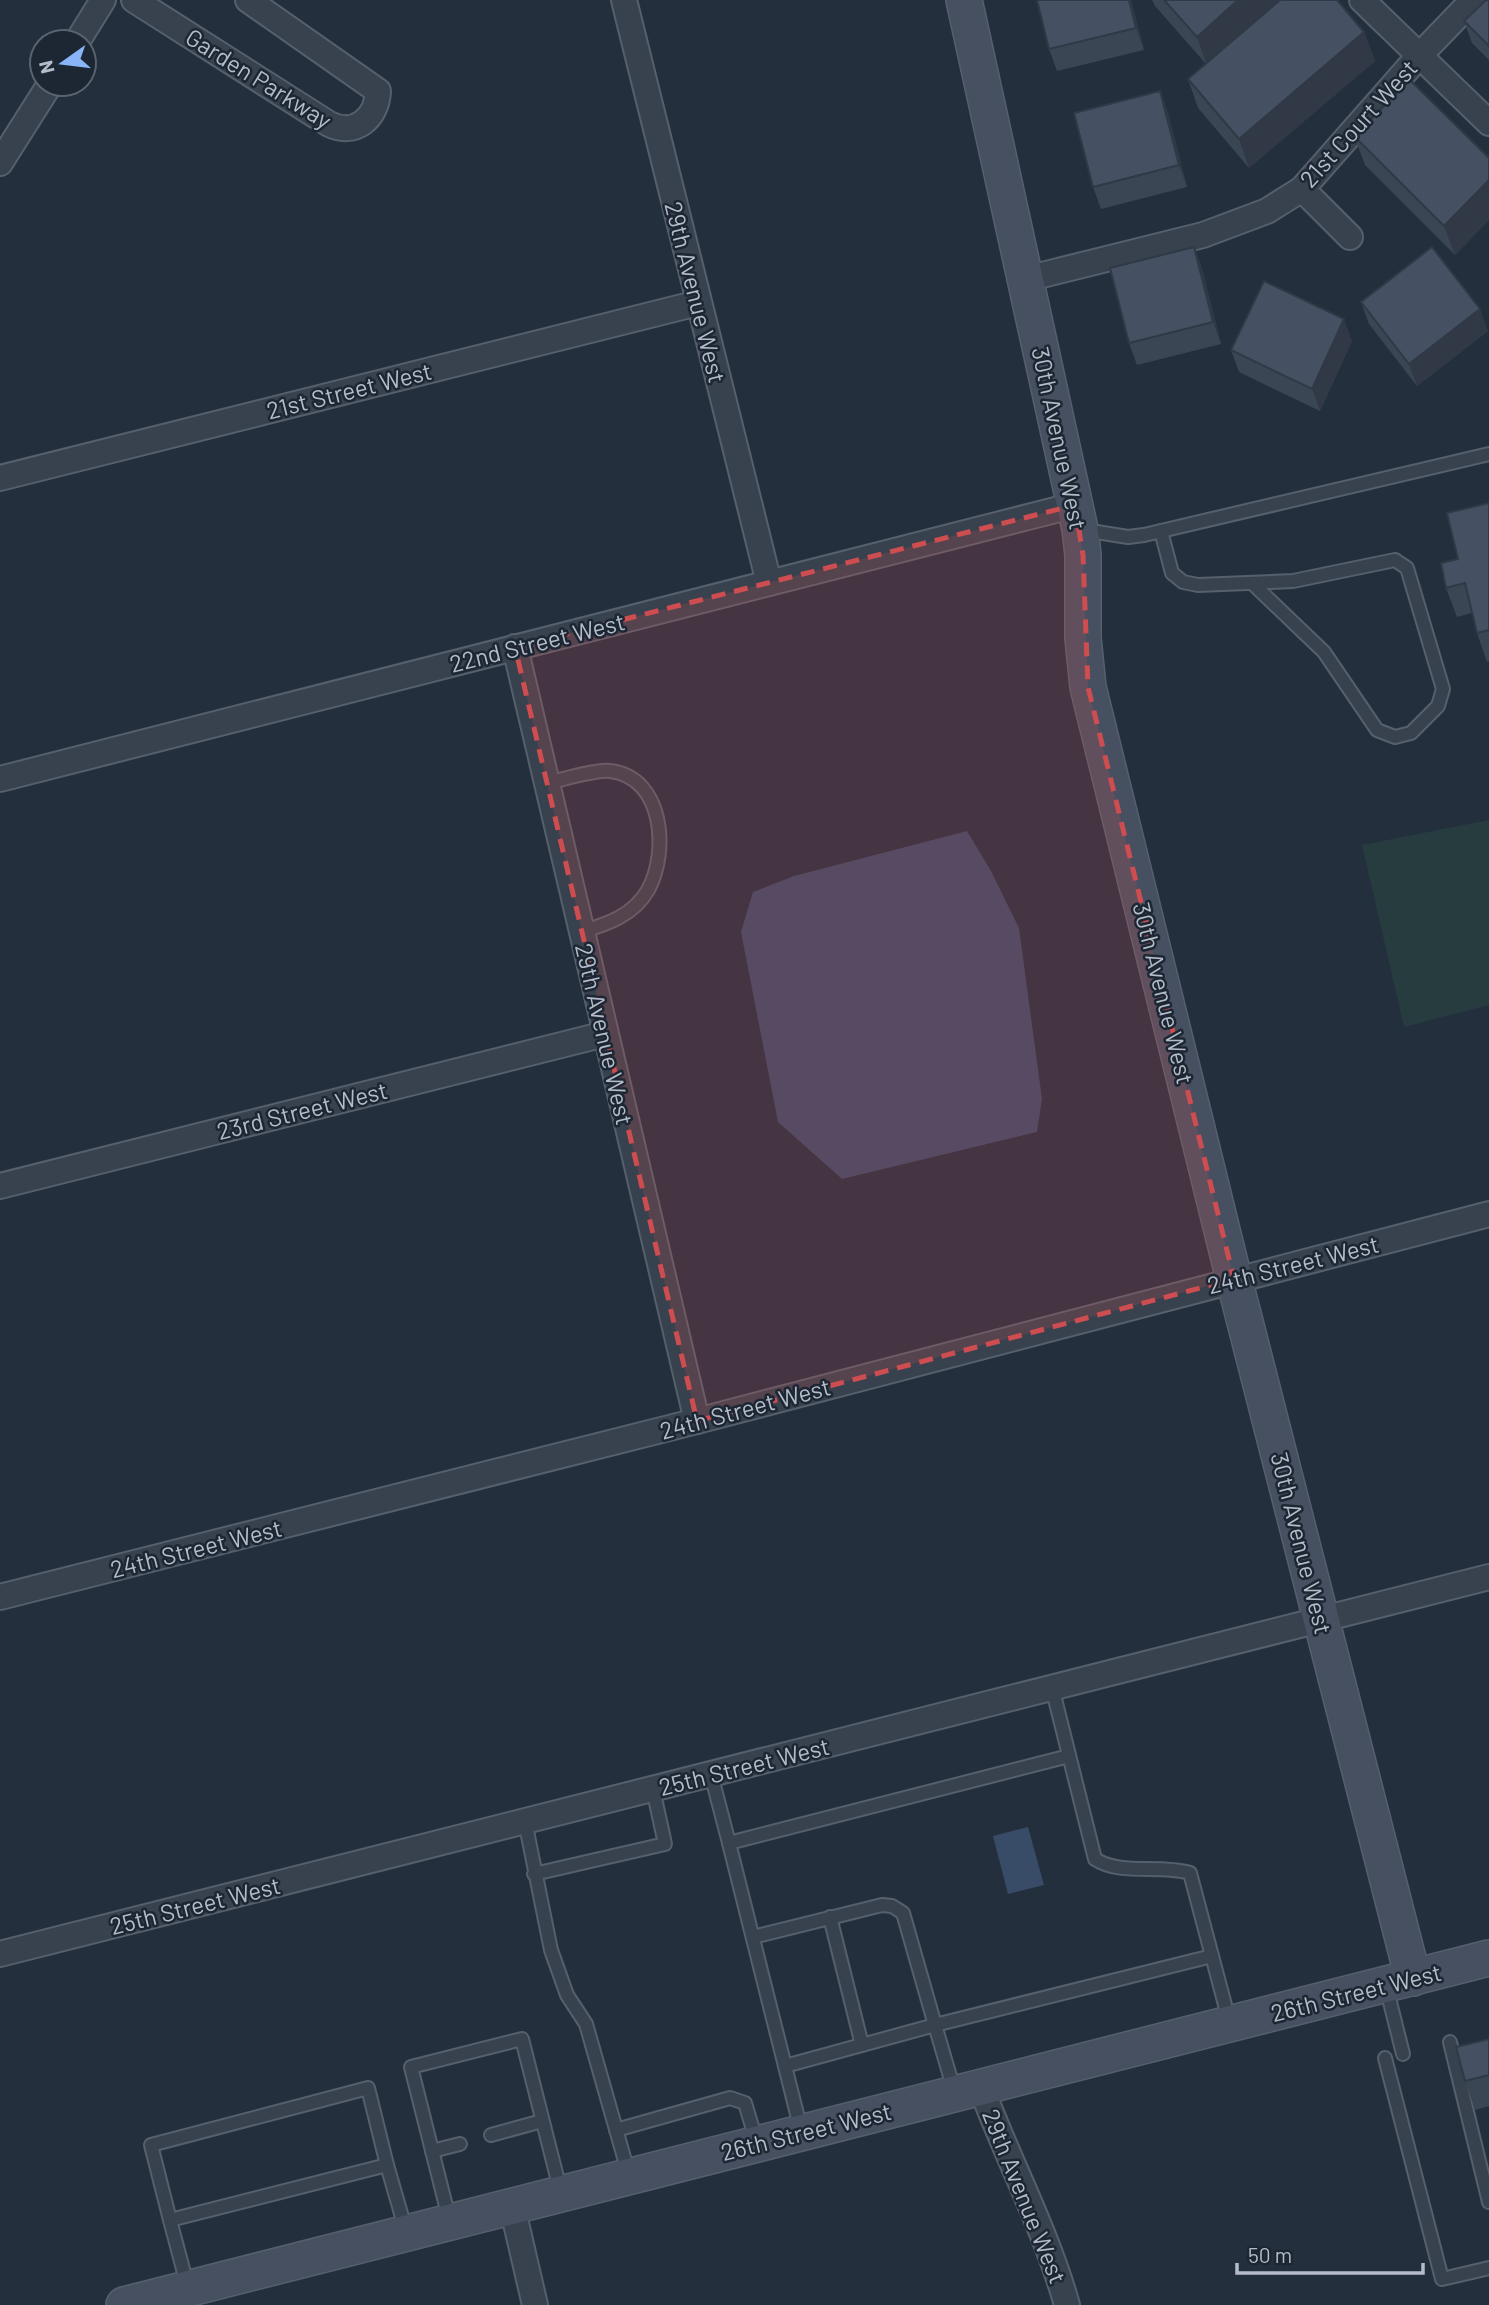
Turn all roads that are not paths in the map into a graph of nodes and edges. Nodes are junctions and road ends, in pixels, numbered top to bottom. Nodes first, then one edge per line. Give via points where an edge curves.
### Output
1 (103, 0) edge
2 (134, 0) edge
3 (248, 0) edge
4 (624, 0) edge
5 (964, 0) edge
6 (1362, 0) edge
7 (1473, 0) edge
8 (86, 28) edge
9 (1419, 56) junction
10 (41, 98) edge
11 (1489, 123) edge
12 (0, 163) edge
13 (1302, 188) junction
14 (1350, 237) dead end
15 (1026, 279) junction
16 (698, 303) junction
17 (1489, 454) edge
18 (0, 478) edge
19 (1077, 517) junction
20 (1161, 531) junction
21 (769, 583) junction
22 (1252, 583) junction
23 (515, 648) junction
24 (0, 779) edge
25 (547, 783) junction
26 (581, 932) junction
27 (605, 1034) junction
28 (0, 1186) edge
29 (1489, 1214) edge
30 (1234, 1279) junction
31 (697, 1421) junction
32 (1489, 1577) edge
33 (0, 1597) edge
34 (1321, 1620) junction
35 (1052, 1687) junction
36 (1069, 1756) junction
37 (711, 1774) junction
38 (653, 1789) junction
39 (525, 1821) junction
40 (729, 1843) junction
41 (534, 1874) junction
42 (830, 1917) junction
43 (753, 1937) junction
44 (0, 1954) edge
45 (1212, 1956) junction
46 (1489, 1958) edge
47 (1399, 1981) junction
48 (1230, 2024) junction
49 (935, 2025) junction
50 (1450, 2042) dead end
51 (862, 2045) junction
52 (1403, 2054) dead end
53 (1385, 2059) dead end
54 (785, 2066) junction
55 (968, 2091) junction
56 (542, 2121) junction
57 (616, 2130) junction
58 (801, 2132) junction
59 (491, 2135) dead end
60 (758, 2143) junction
61 (460, 2144) dead end
62 (432, 2151) junction
63 (387, 2165) junction
64 (629, 2176) junction
65 (561, 2193) junction
66 (1489, 2202) edge
67 (512, 2206) junction
68 (170, 2220) junction
69 (450, 2222) junction
70 (406, 2232) junction
71 (1489, 2268) edge
72 (170, 2296) edge
73 (124, 2305) edge
74 (536, 2305) edge
75 (1067, 2305) edge

1 - 8 street
2 - 3 street, Garden Parkway via 339,129 352,128 373,113 378,91
4 - 16 street, 29th Avenue West
5 - 15 street, 30th Avenue West
6 - 9 street
7 - 9 street, 21st Court West
9 - 11 street
9 - 13 street, 21st Court West
10 - 12 street
13 - 14 street
13 - 15 street, 21st Court West via 1267,211 1203,235
15 - 19 street, 30th Avenue West
16 - 18 street, 21st Street West
16 - 21 street, 29th Avenue West
17 - 20 lane
19 - 20 lane via 1128,537
19 - 21 street, 22nd Street West
19 - 30 street, 30th Avenue West via 1083,555 1088,687
20 - 22 lane via 1172,572 1183,582
21 - 23 street, 22nd Street West
22 - 22 lane via 1293,581 1395,560 1407,568 1443,690 1438,706 1412,733 1395,737 1377,730 1324,652
23 - 24 street, 22nd Street West
23 - 25 street, 29th Avenue West
25 - 26 street, 29th Avenue West
25 - 26 lane via 610,771 634,780 652,802 661,829 660,859 647,892 620,920
26 - 27 street, 29th Avenue West
27 - 28 street, 23rd Street West
27 - 31 street, 29th Avenue West
29 - 30 street, 24th Street West
30 - 31 street, 24th Street West
30 - 34 street, 30th Avenue West
31 - 33 street, 24th Street West
32 - 34 street, 25th Street West
34 - 35 street, 25th Street West
34 - 47 street, 30th Avenue West
35 - 36 lane
35 - 37 street, 25th Street West
36 - 40 lane
36 - 45 lane via 1095,1859 1107,1866 1189,1873
37 - 38 street, 25th Street West
37 - 40 lane
38 - 39 street, 25th Street West
38 - 41 lane via 665,1844
39 - 41 lane
39 - 44 street, 25th Street West
40 - 43 lane
41 - 57 lane via 551,1950 567,1995 586,2024
42 - 43 lane
42 - 49 lane via 882,1905 903,1913
42 - 51 lane
43 - 54 lane
45 - 48 lane
45 - 49 lane
46 - 47 street, 26th Street West
47 - 48 street, 26th Street West
47 - 52 lane
48 - 55 street, 26th Street West
49 - 51 lane
49 - 55 lane
50 - 66 lane
51 - 54 lane
53 - 71 lane via 1442,2279
54 - 58 lane
55 - 58 street, 26th Street West
55 - 75 street, 29th Avenue West via 1001,2140 1046,2243
56 - 59 lane
56 - 62 lane via 522,2039 411,2067
56 - 65 lane
57 - 60 lane via 730,2098 745,2104
57 - 64 lane
58 - 60 street, 26th Street West
60 - 64 street, 26th Street West
61 - 62 lane
62 - 69 lane
63 - 68 lane
63 - 68 lane via 368,2088 151,2145
63 - 70 lane
64 - 65 street, 26th Street West
65 - 67 street, 26th Street West
67 - 69 street, 26th Street West
67 - 74 street
68 - 72 lane
69 - 70 street, 26th Street West
70 - 72 street, 26th Street West
72 - 73 street, 26th Street West

